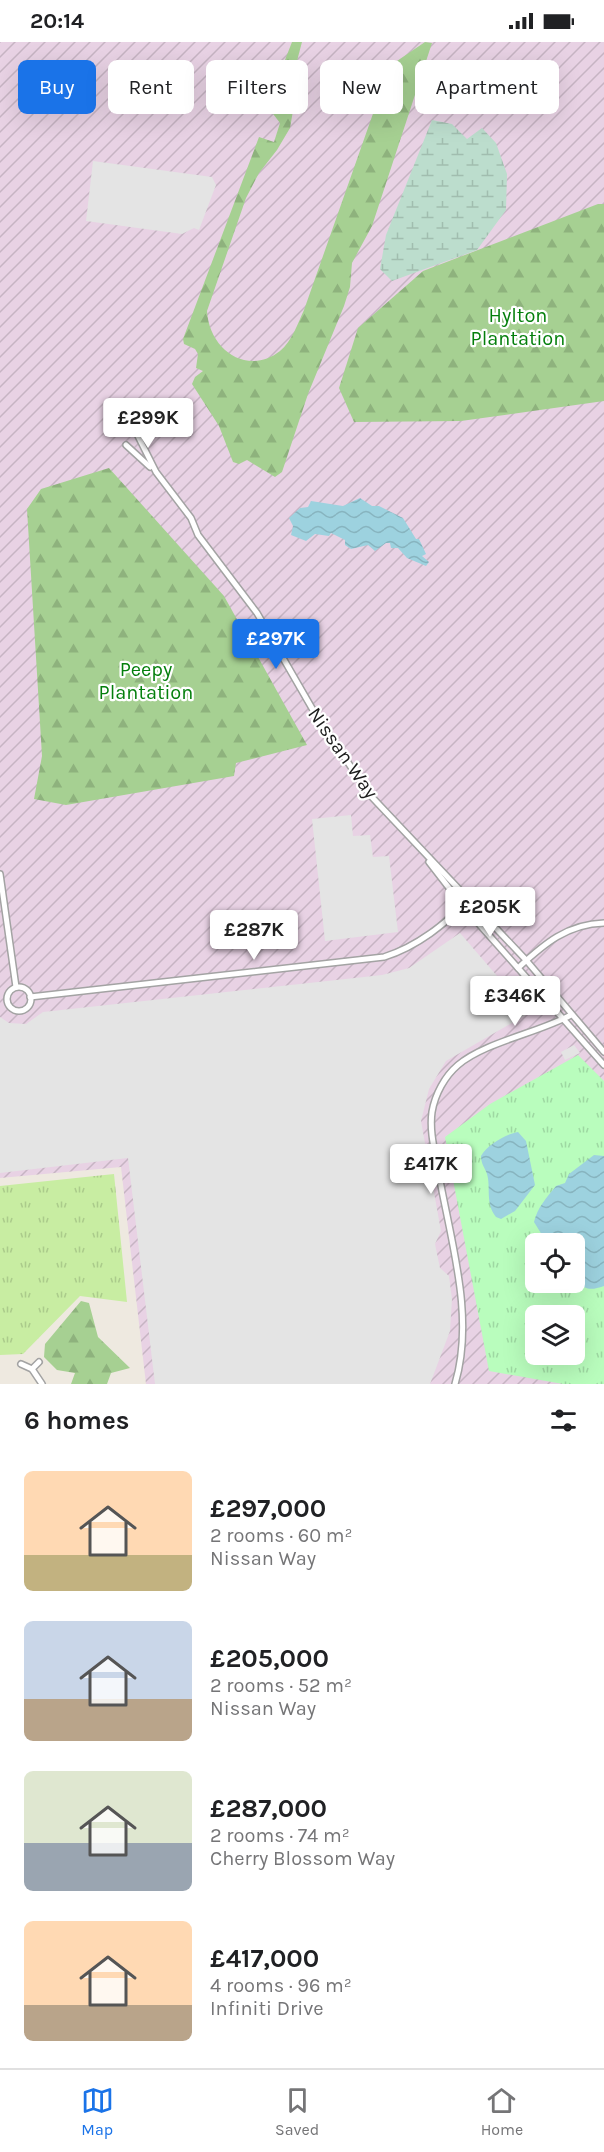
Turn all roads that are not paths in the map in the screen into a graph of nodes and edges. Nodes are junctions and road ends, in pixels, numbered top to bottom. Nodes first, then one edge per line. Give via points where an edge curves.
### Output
1 (138, 436) dead end
2 (126, 445) dead end
3 (156, 472) junction
4 (420, 850) junction
5 (0, 874) edge
6 (470, 900) junction
7 (463, 906) junction
8 (604, 923) edge
9 (526, 960) junction
10 (518, 968) junction
11 (16, 987) junction
12 (30, 997) junction
13 (571, 1015) junction
14 (562, 1020) junction
15 (604, 1052) edge
16 (604, 1065) edge
17 (39, 1362) dead end
18 (21, 1364) dead end
19 (32, 1369) junction
20 (42, 1384) edge
21 (455, 1384) edge

1 - 3 street
2 - 3 street
3 - 4 street, Nissan Way via 257,613 342,758
4 - 6 street, Nissan Way
4 - 7 street, Nissan Way
5 - 11 street
6 - 7 street
6 - 9 street, Nissan Way
7 - 10 street, Nissan Way
7 - 12 street via 416,944 372,960
8 - 9 street via 564,931
9 - 10 street
9 - 13 street, Nissan Way
10 - 14 street, Nissan Way
11 - 12 street via 27,990
11 - 12 street via 7,997 13,1009 27,1007
13 - 14 street
13 - 15 street, Nissan Way
14 - 16 street, Nissan Way
14 - 21 street via 467,1059 449,1075 435,1100 431,1131 462,1313
17 - 19 street
18 - 19 street
19 - 20 street

